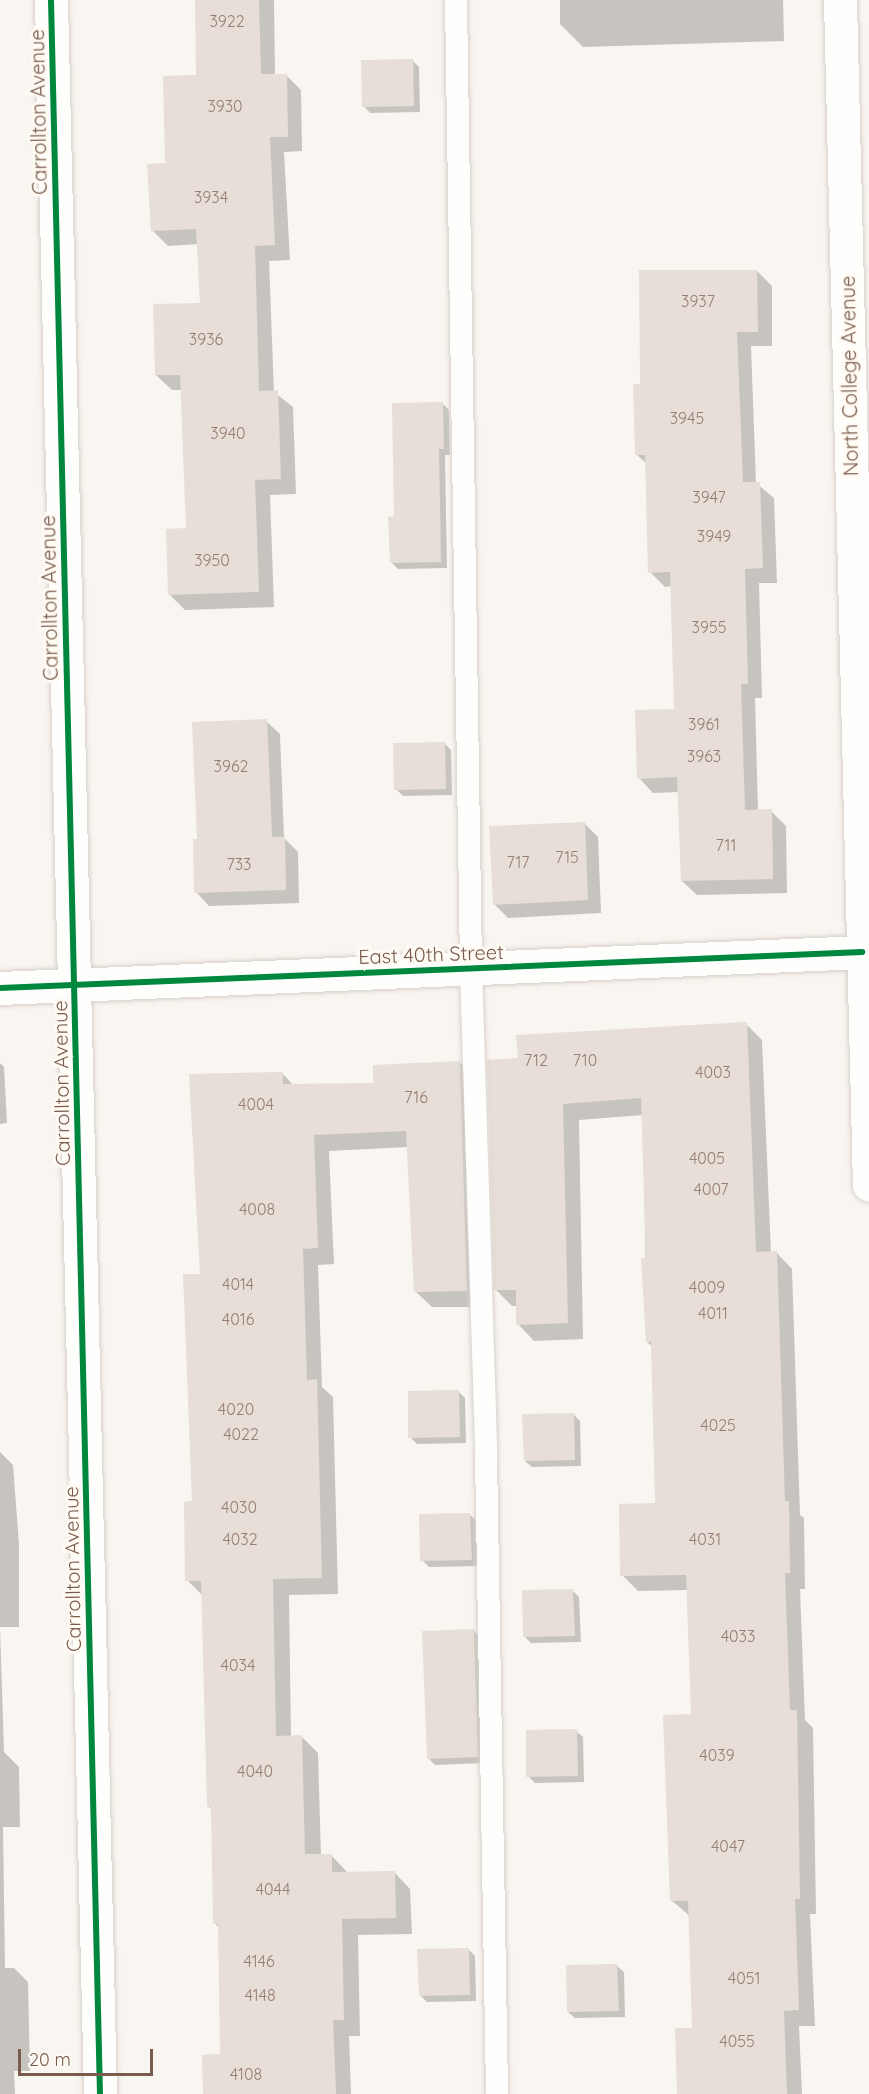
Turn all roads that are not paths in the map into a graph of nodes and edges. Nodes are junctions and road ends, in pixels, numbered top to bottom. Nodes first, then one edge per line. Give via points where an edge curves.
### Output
1 (51, 0) edge
2 (456, 0) edge
3 (840, 0) edge
4 (862, 952) junction
5 (471, 969) junction
6 (75, 985) junction
7 (0, 988) edge
8 (869, 1185) edge
9 (100, 2094) edge
10 (497, 2094) edge

1 - 6 street, Carrollton Avenue
2 - 5 lane
3 - 4 street, North College Avenue
4 - 5 street, East 40th Street
4 - 8 street, North College Avenue
5 - 6 street, East 40th Street
5 - 10 lane via 486,1455
6 - 7 street, East 40th Street
6 - 9 street, Carrollton Avenue

